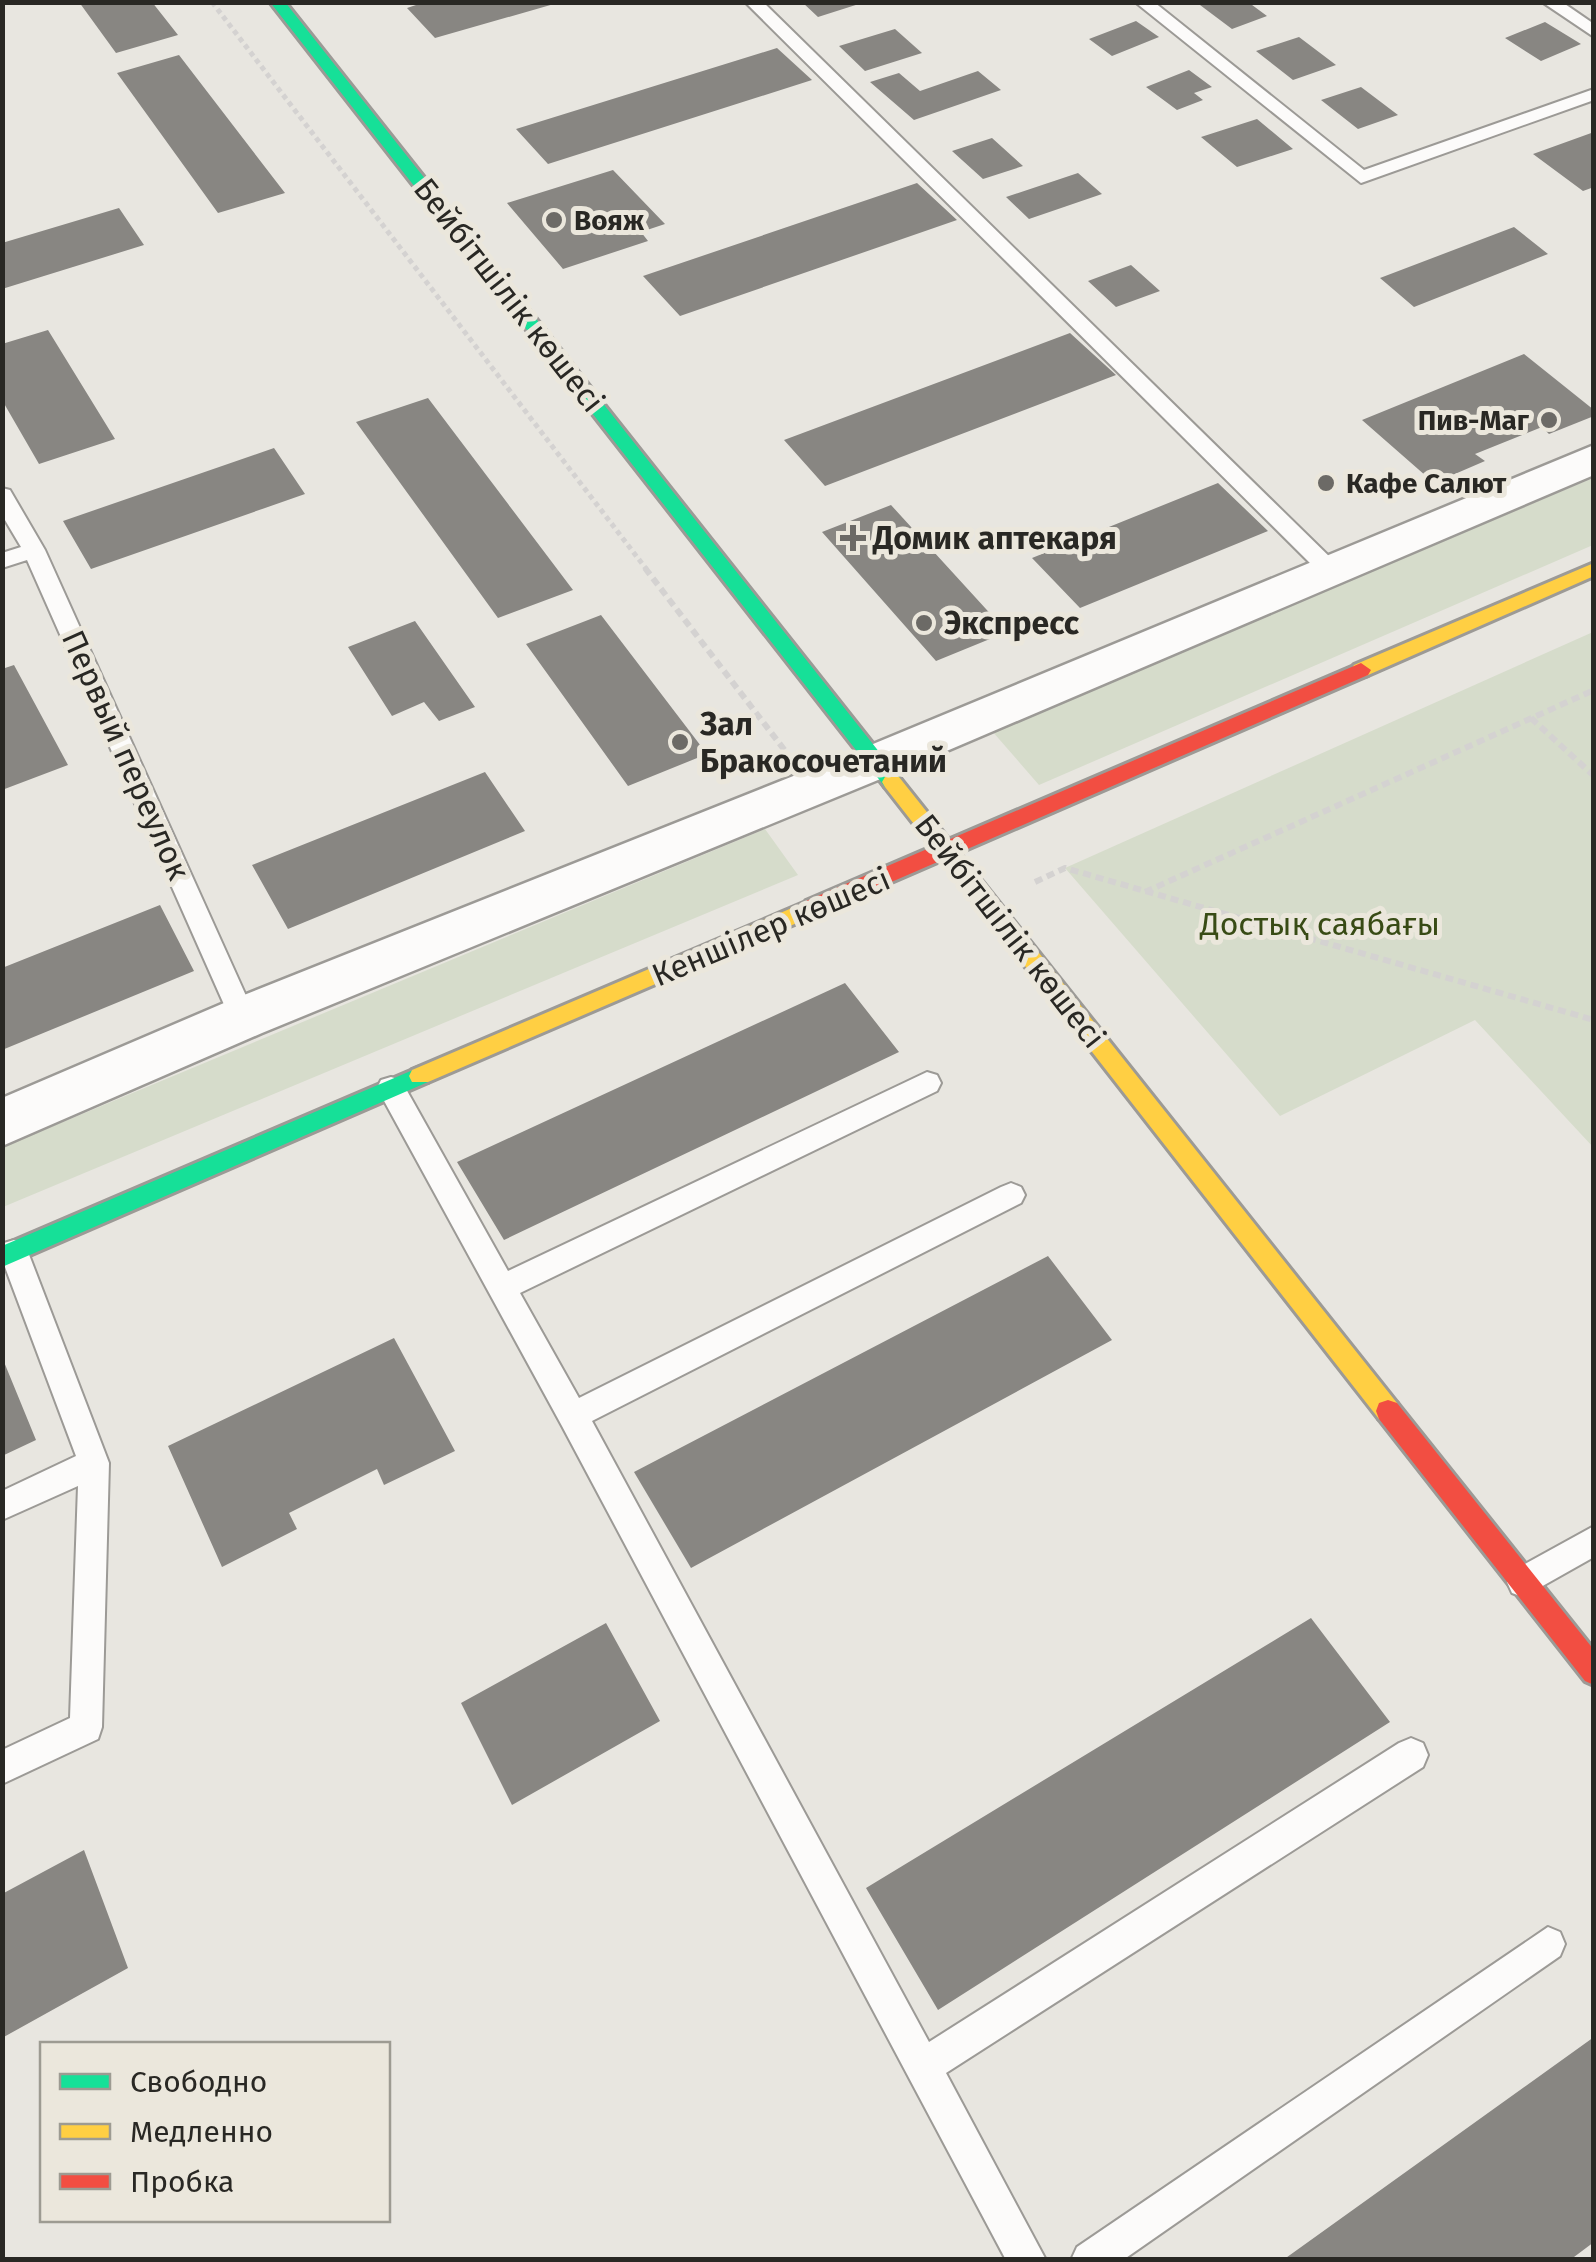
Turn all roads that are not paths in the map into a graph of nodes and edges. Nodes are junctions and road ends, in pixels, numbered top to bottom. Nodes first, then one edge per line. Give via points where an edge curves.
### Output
1 (278, 2) edge
2 (753, 2) edge
3 (1142, 2) edge
4 (1550, 2) edge
5 (1594, 32) edge
6 (1594, 94) edge
7 (1594, 458) edge
8 (2, 495) edge
9 (34, 550) junction
10 (2, 560) edge
11 (1594, 569) edge
12 (1330, 570) junction
13 (878, 761) junction
14 (948, 852) junction
15 (243, 1018) junction
16 (927, 1082) dead end
17 (391, 1088) junction
18 (2, 1123) edge
19 (1011, 1195) dead end
20 (8, 1255) edge
21 (501, 1288) junction
22 (573, 1416) junction
23 (94, 1463) junction
24 (4, 1507) edge
25 (1594, 1540) edge
26 (1523, 1582) junction
27 (1594, 1672) edge
28 (1411, 1755) dead end
29 (2, 1768) edge
30 (1548, 1944) dead end
31 (922, 2067) junction
32 (1027, 2260) edge
33 (1090, 2260) edge

1 - 13 street, Бейбітшілік көшесі
2 - 12 lane
3 - 6 lane via 1361,177
4 - 5 lane
7 - 12 street
8 - 9 lane, Первый переулок
9 - 10 lane
9 - 15 lane, Первый переулок
11 - 14 street, Кеншілер көшесі
12 - 13 street
13 - 14 street, Бейбітшілік көшесі
13 - 15 street
14 - 17 street, Кеншілер көшесі
14 - 26 street, Бейбітшілік көшесі
15 - 18 street
16 - 21 lane
17 - 20 street, Кеншілер көшесі
17 - 21 lane
19 - 22 lane
20 - 23 lane
21 - 22 lane
22 - 31 lane
23 - 24 lane
23 - 29 lane via 86,1727
25 - 26 lane
26 - 27 street, Бейбітшілік көшесі
28 - 31 lane
30 - 33 lane
31 - 32 lane

